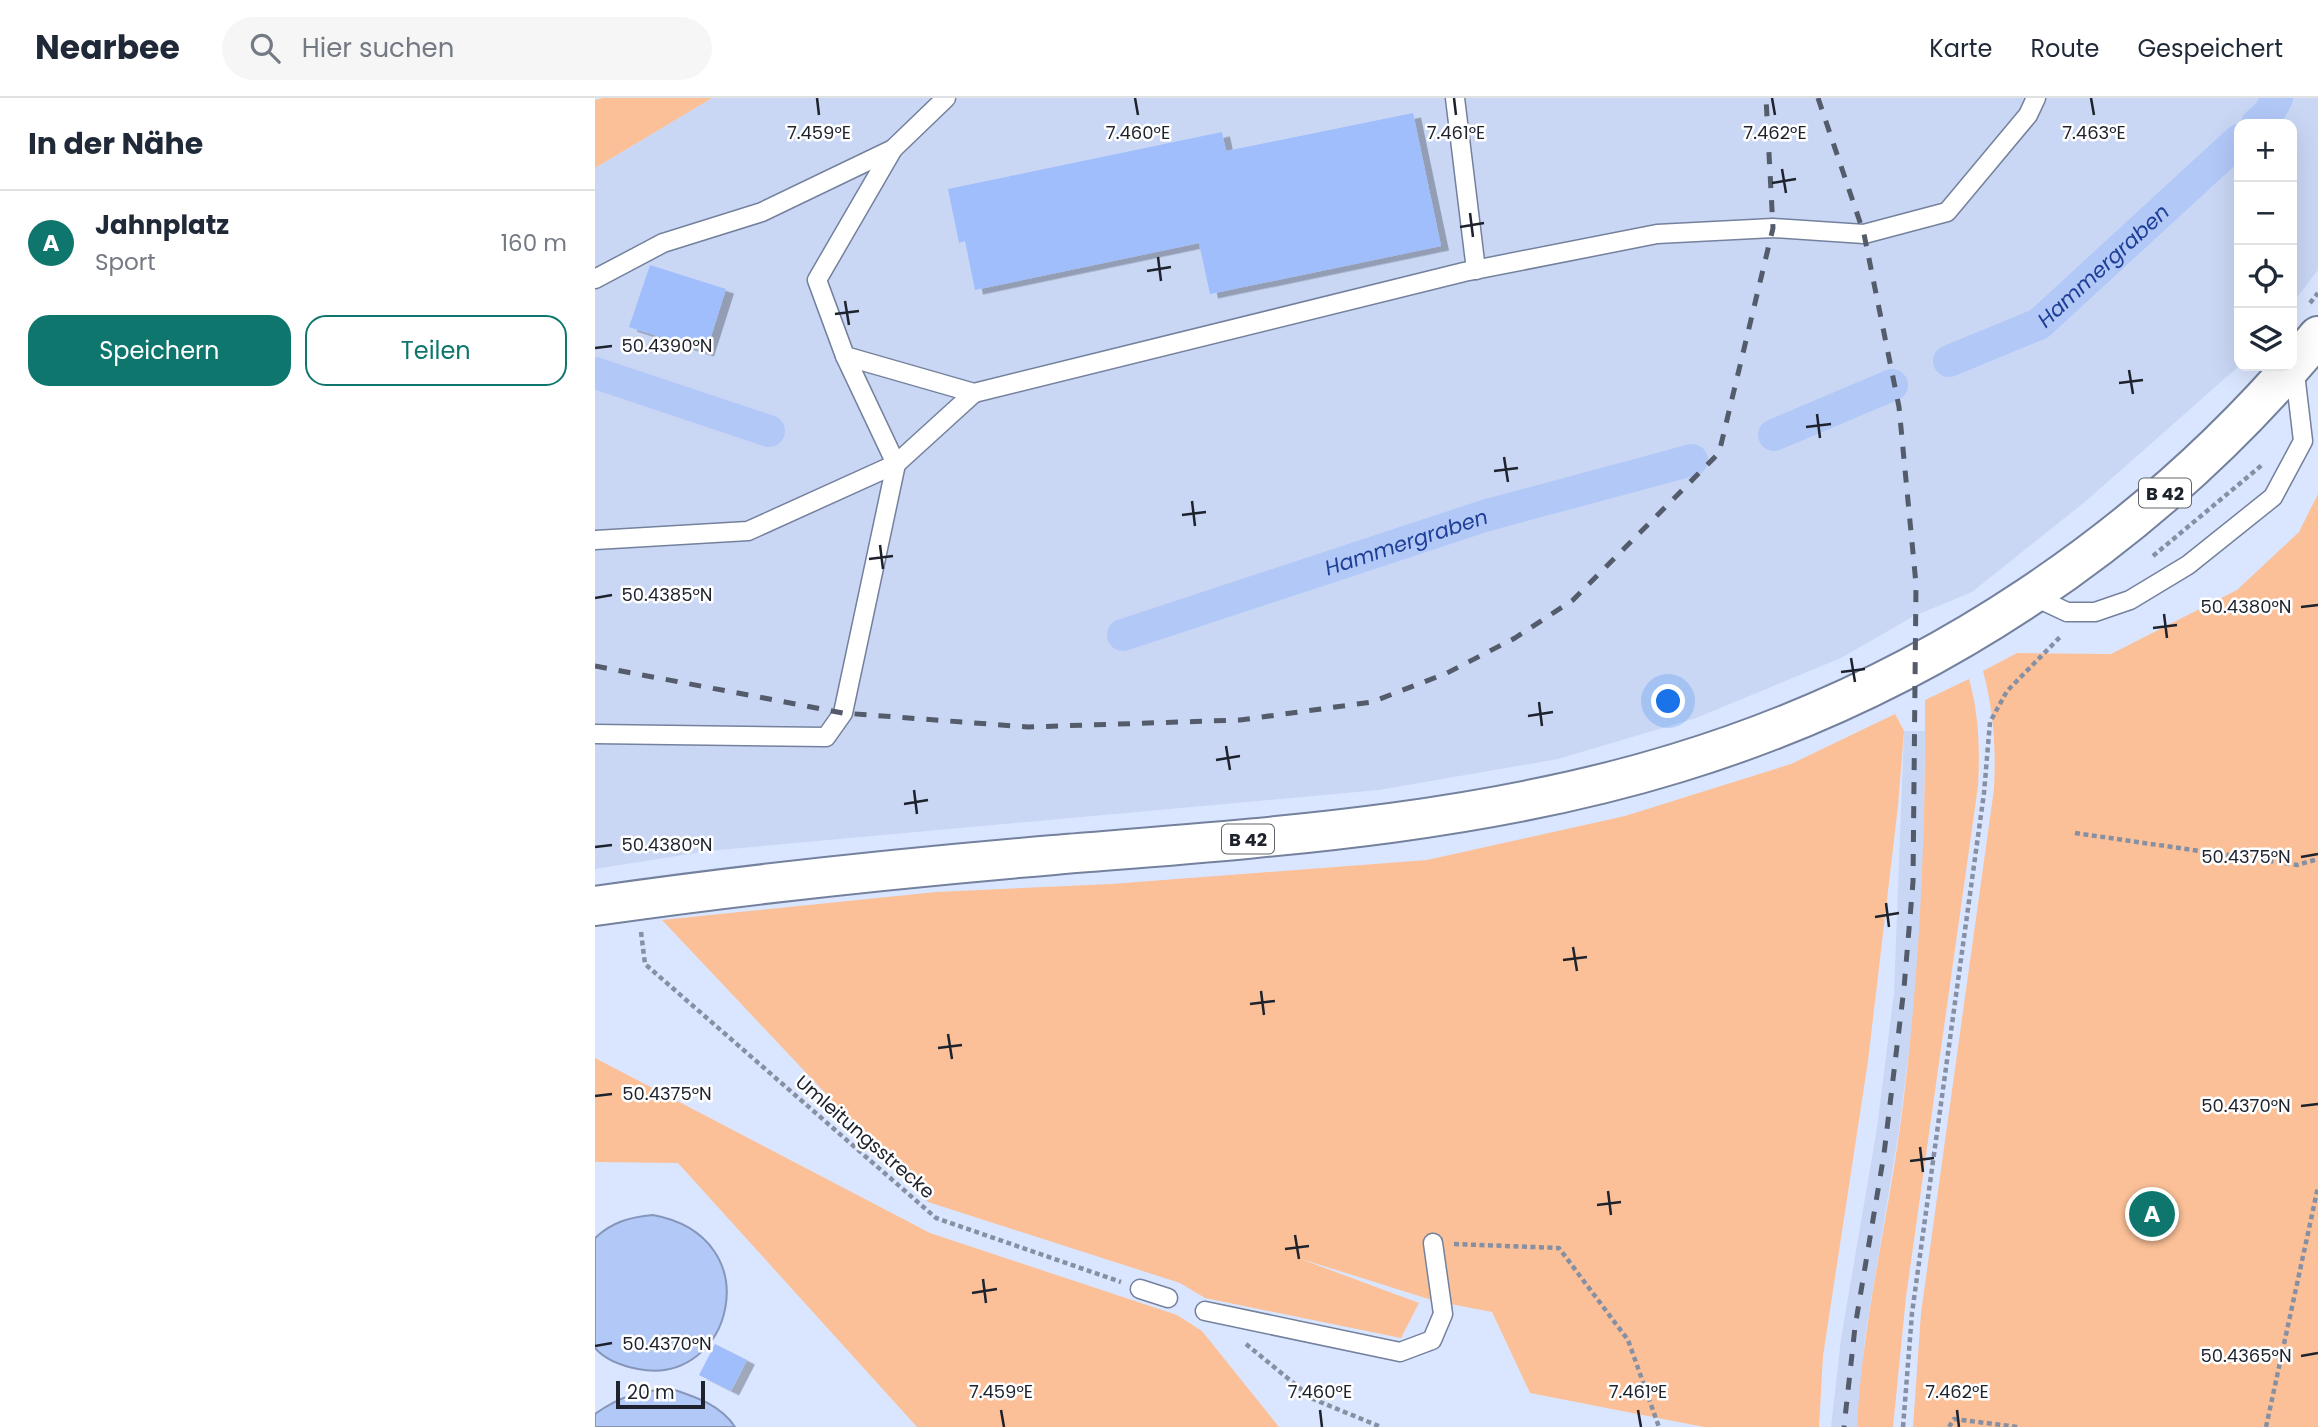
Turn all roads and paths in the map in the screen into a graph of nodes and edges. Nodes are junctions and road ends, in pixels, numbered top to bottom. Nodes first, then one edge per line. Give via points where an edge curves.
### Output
1 (946, 98) edge
2 (1455, 98) edge
3 (2036, 98) edge
4 (893, 149) junction
5 (1476, 270) junction
6 (595, 279) edge
7 (2306, 350) edge
8 (845, 356) junction
9 (974, 393) junction
10 (2268, 460) dead end
11 (896, 464) junction
12 (595, 540) edge
13 (2147, 561) dead end
14 (2033, 596) junction
15 (2082, 612) junction
16 (595, 734) edge
17 (2075, 833) dead end
18 (2318, 859) edge
19 (595, 906) edge
20 (645, 964) dead end
21 (2318, 1187) edge
22 (1433, 1243) joint
23 (1140, 1289) joint
24 (1168, 1298) dead end
25 (1205, 1311) joint
26 (1381, 1427) edge
27 (1658, 1427) edge
28 (1903, 1427) edge
29 (1949, 1427) edge
30 (2018, 1427) edge
31 (2266, 1427) edge

1 - 4 lane
2 - 5 lane
3 - 5 lane via 2028,115 1947,212 1864,234 1773,228 1657,234
4 - 6 lane via 762,212 663,243
4 - 8 lane via 817,280
5 - 9 lane
7 - 14 main road, B 42 via 2206,456 2114,535
7 - 15 lane via 2303,441 2273,498 2188,565 2130,600
8 - 9 lane
8 - 11 lane
9 - 11 lane
10 - 13 path
11 - 12 lane via 748,531
11 - 16 lane via 843,713 826,737
14 - 15 lane via 2067,612
14 - 19 main road, B 42 via 1961,641 1795,720 1675,764 1538,798 1307,833 766,882
15 - 28 path via 2007,691 1990,722 1912,1313
17 - 18 path via 2297,865
20 - 23 path, Umleitungsstrecke via 936,1218
21 - 31 path
22 - 25 lane via 1443,1314 1432,1340 1399,1353
22 - 27 path via 1559,1248 1628,1340
23 - 24 lane
25 - 26 path via 1313,1399
29 - 30 path via 1954,1419

